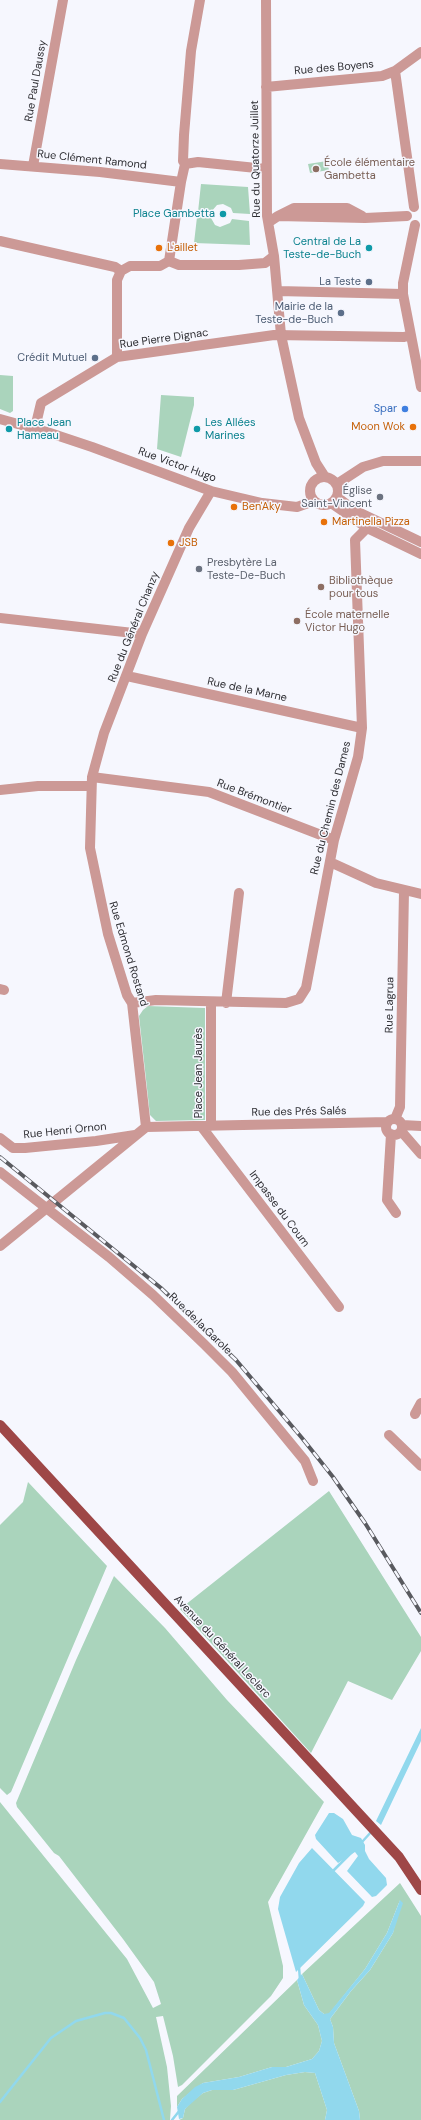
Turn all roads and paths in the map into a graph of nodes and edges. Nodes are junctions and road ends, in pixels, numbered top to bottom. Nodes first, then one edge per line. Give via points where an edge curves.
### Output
1 (63, 0) edge
2 (200, 0) edge
3 (266, 0) edge
4 (421, 52) edge
5 (395, 71) junction
6 (266, 87) junction
7 (0, 164) edge
8 (185, 164) junction
9 (33, 166) junction
10 (266, 169) junction
11 (180, 182) junction
12 (418, 207) edge
13 (407, 216) junction
14 (269, 222) junction
15 (418, 224) edge
16 (0, 241) edge
17 (274, 256) junction
18 (169, 261) junction
19 (121, 271) junction
20 (278, 291) junction
21 (403, 294) junction
22 (281, 335) junction
23 (411, 335) junction
24 (117, 358) junction
25 (421, 387) edge
26 (0, 419) edge
27 (35, 428) junction
28 (421, 461) edge
29 (325, 478) junction
30 (337, 484) junction
31 (211, 491) junction
32 (334, 500) junction
33 (314, 501) junction
34 (378, 521) junction
35 (370, 529) junction
36 (421, 542) edge
37 (421, 554) edge
38 (0, 618) edge
39 (142, 634) junction
40 (127, 676) junction
41 (362, 728) junction
42 (92, 782) junction
43 (0, 790) edge
44 (334, 840) junction
45 (330, 862) junction
46 (404, 891) junction
47 (239, 893) dead end
48 (421, 894) edge
49 (211, 1002) junction
50 (132, 1003) junction
51 (226, 1003) junction
52 (201, 1126) junction
53 (211, 1126) junction
54 (395, 1126) junction
55 (421, 1126) edge
56 (146, 1128) junction
57 (136, 1135) junction
58 (0, 1138) edge
59 (421, 1154) edge
60 (0, 1172) edge
61 (45, 1208) junction
62 (396, 1213) dead end
63 (0, 1246) edge
64 (339, 1307) dead end
65 (421, 1402) edge
66 (415, 1414) dead end
67 (0, 1425) edge
68 (389, 1435) dead end
69 (421, 1466) edge
70 (313, 1481) dead end
71 (421, 1890) edge

1 - 9 street, Rue Paul Daussy
2 - 8 street via 191,51 183,142 182,161
3 - 6 street, Rue du Quatorze Juillet
4 - 5 street, Rue des Boyens
5 - 6 street, Rue des Boyens via 382,76
5 - 12 street
6 - 10 street, Rue du Quatorze Juillet
7 - 9 street, Rue Clément Ramond
8 - 10 street via 198,162
8 - 11 street
9 - 11 street, Rue Clément Ramond
10 - 14 street, Rue du Quatorze Juillet
11 - 18 street
12 - 13 street via 409,210
13 - 14 street via 278,216
13 - 15 street via 410,222
14 - 17 street, Rue du Quatorze Juillet
15 - 21 street
16 - 19 street via 115,267
17 - 18 street via 265,264 239,266 178,265
17 - 20 street, Rue du Quatorze Juillet
18 - 19 street via 160,266 130,266
19 - 24 street via 117,280
20 - 21 street
20 - 22 street, Rue du Quatorze Juillet
21 - 23 street
22 - 23 street, Rue Pierre Dignac
22 - 24 street, Rue Pierre Dignac
22 - 29 street, Rue du Quatorze Juillet via 299,418 316,463
23 - 25 street
24 - 27 street, Rue Pierre Dignac via 41,403
26 - 27 street
27 - 31 street, Rue Victor Hugo via 92,446
28 - 30 street via 383,461 363,467
29 - 30 street
29 - 33 street via 317,480 311,486
30 - 32 street
31 - 33 street, Rue Victor Hugo via 262,503 297,506
31 - 39 street, Rue du Général Chanzy via 189,528
32 - 33 street via 324,505
32 - 34 street
32 - 35 street
34 - 35 street, Rue du Chemin des Dames
34 - 36 street
35 - 37 street
35 - 41 street, Rue du Chemin des Dames via 355,540
38 - 39 street
39 - 40 street, Rue du Général Chanzy
40 - 41 street, Rue de la Marne
40 - 42 street, Rue du Général Chanzy via 104,733
41 - 44 street, Rue du Chemin des Dames via 358,757
42 - 43 street, Rue Brémontier
42 - 44 street, Rue Brémontier via 209,792
42 - 50 street, Rue Edmond Rostand via 90,848 99,898 127,996
44 - 45 street, Rue du Chemin des Dames
45 - 46 street via 376,883
45 - 51 street, Rue du Chemin des Dames via 306,988 299,999 286,1003
46 - 48 street
46 - 54 street, Rue Lagrua via 400,1102
47 - 51 street
49 - 50 street, Rue du Chemin des Dames via 156,1000
49 - 51 street, Rue du Chemin des Dames
49 - 53 street, Place Jean Jaurès
50 - 56 street, Rue Edmond Rostand
52 - 53 street, Place Jean Jaurès
52 - 56 street, Place Jean Jaurès
52 - 64 street, Impasse du Coum
53 - 54 street, Rue des Prés Salés
54 - 55 street
54 - 59 street
54 - 62 street, Rue Lagrua via 387,1200
56 - 57 street
57 - 58 street, Rue Henri Ornon via 24,1148 13,1148
57 - 61 street
60 - 61 street, Rue de la Garole
61 - 63 street
61 - 70 street, Rue de la Garole via 153,1295 232,1372 304,1461
65 - 66 street
67 - 71 main road, Avenue du Général Leclerc via 399,1857
68 - 69 street

